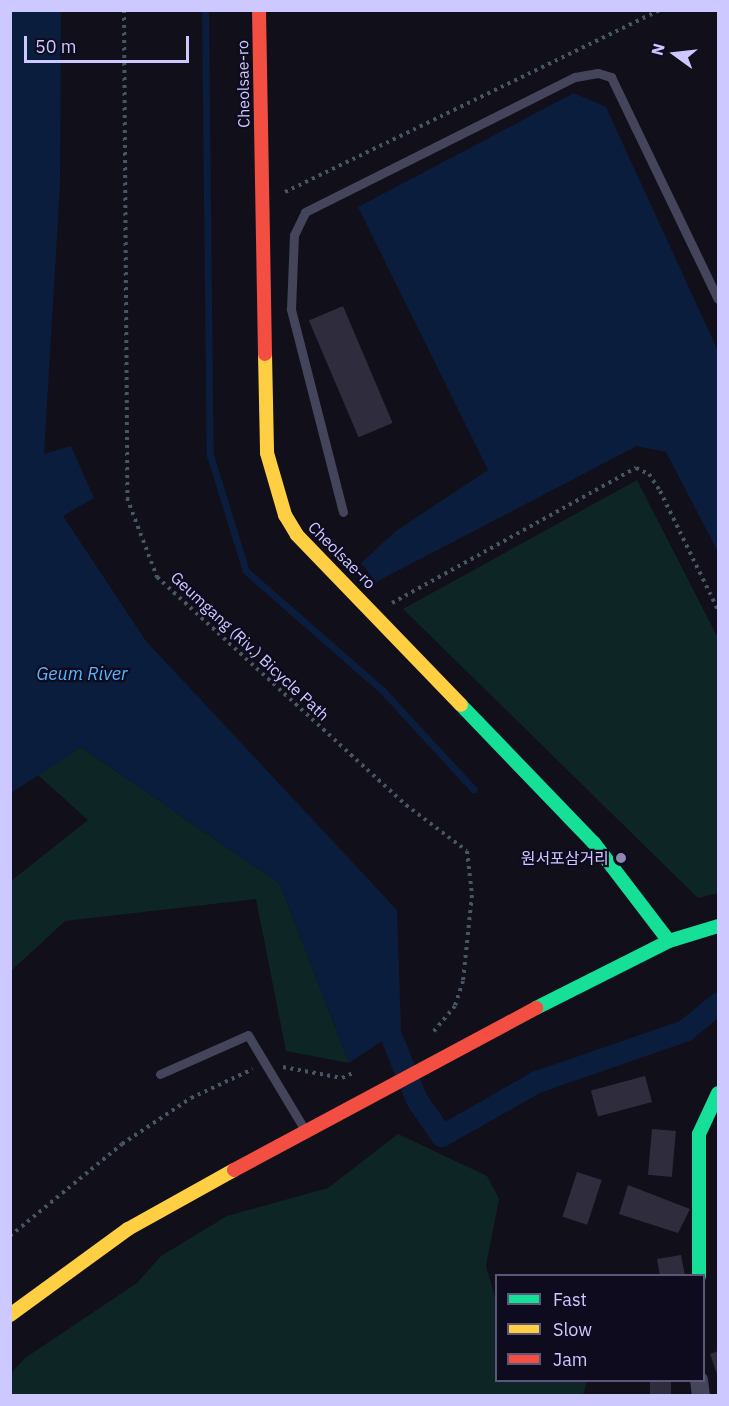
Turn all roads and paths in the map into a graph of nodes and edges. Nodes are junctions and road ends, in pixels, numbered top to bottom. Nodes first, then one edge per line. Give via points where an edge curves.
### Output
1 (124, 10) edge
2 (258, 10) edge
3 (660, 10) edge
4 (262, 203) junction
5 (718, 299) edge
6 (343, 512) dead end
7 (718, 610) edge
8 (377, 614) junction
9 (715, 930) edge
10 (669, 941) junction
11 (427, 1036) dead end
12 (265, 1064) junction
13 (363, 1068) dead end
14 (160, 1074) dead end
15 (718, 1093) edge
16 (305, 1130) junction
17 (10, 1236) edge
18 (699, 1274) edge
19 (10, 1315) edge

1 - 11 path, Geumgang (Riv.) Bicycle Path via 128,498 157,577 406,806 466,851 472,896 463,981 454,1006
2 - 4 street, Cheolsae-ro
3 - 4 path via 568,59
4 - 8 street, Cheolsae-ro via 266,415 274,485 297,535
5 - 6 lane via 611,77 598,73 575,77 305,212 294,235 291,309
7 - 8 path via 660,490 649,474 636,468
8 - 10 street, Cheolsae-ro via 594,843
9 - 10 street
10 - 16 street via 387,1083
12 - 13 path via 342,1078
12 - 14 lane via 248,1035
12 - 16 lane
12 - 17 path via 191,1098 132,1138
15 - 18 street via 699,1134
16 - 19 street via 128,1229

